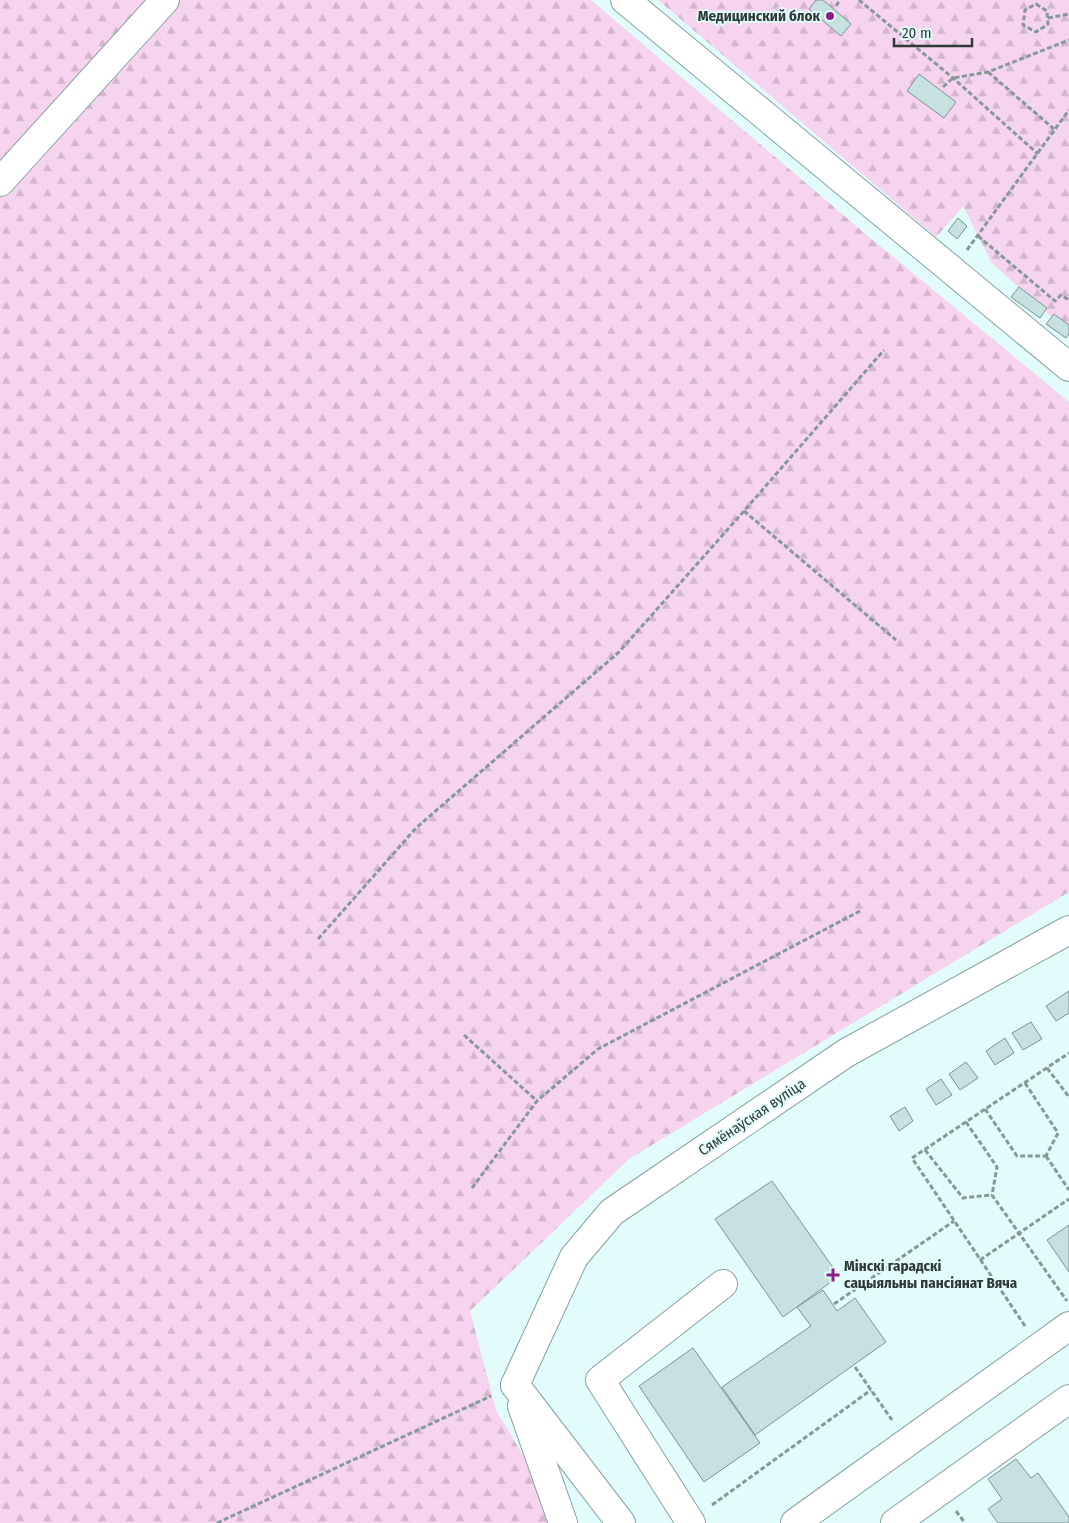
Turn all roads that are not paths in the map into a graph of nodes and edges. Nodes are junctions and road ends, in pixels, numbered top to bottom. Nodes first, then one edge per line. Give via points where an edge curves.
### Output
1 (165, 0) edge
2 (625, 0) edge
3 (0, 182) edge
4 (1066, 356) edge
5 (1069, 930) edge
6 (723, 1284) dead end
7 (1069, 1326) edge
8 (514, 1384) junction
9 (1069, 1399) edge
10 (690, 1522) edge
11 (563, 1523) edge
12 (621, 1523) edge
13 (795, 1523) edge
14 (895, 1523) edge

1 - 3 street
2 - 4 street
5 - 8 street, Сямёнаўская вуліца via 846,1053 612,1212 574,1257
6 - 10 street via 600,1380
7 - 13 street
8 - 11 street
8 - 12 street
9 - 14 street

